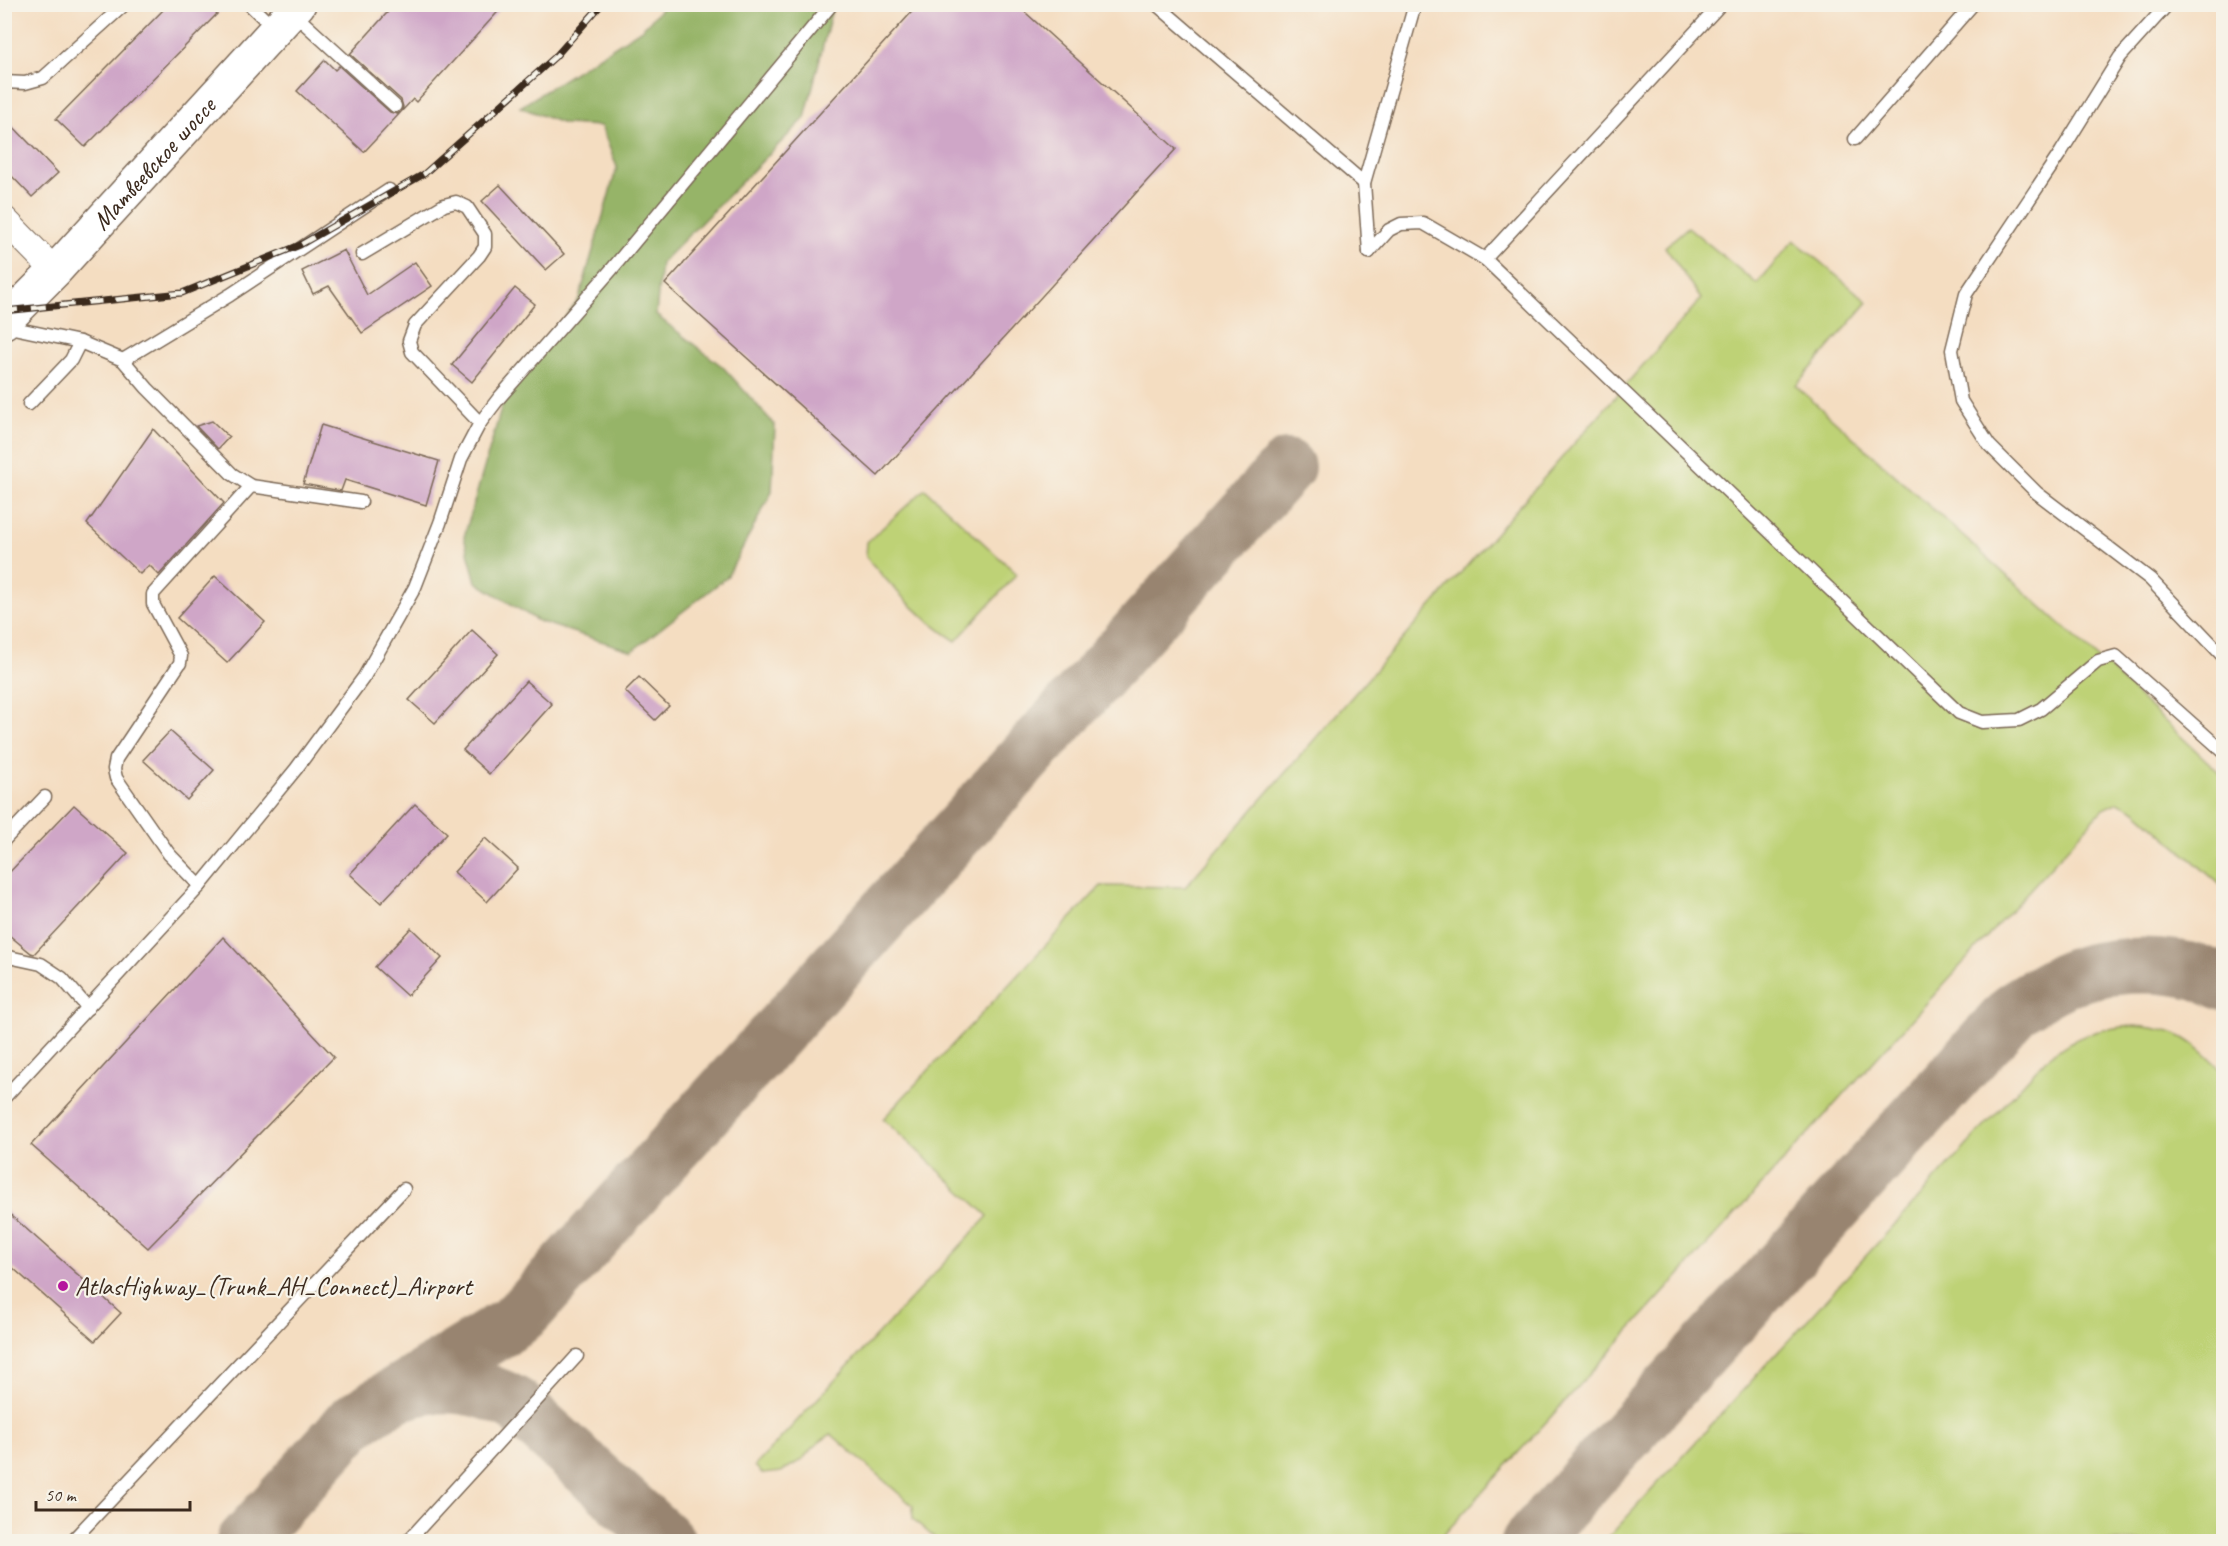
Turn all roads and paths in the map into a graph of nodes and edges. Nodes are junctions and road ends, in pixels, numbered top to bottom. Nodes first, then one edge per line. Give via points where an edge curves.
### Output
1 (125, 4) edge
2 (249, 4) edge
3 (832, 4) edge
4 (1156, 4) edge
5 (1415, 4) edge
6 (1721, 4) edge
7 (1973, 4) edge
8 (2168, 4) edge
9 (289, 15) edge
10 (4, 82) edge
11 (395, 106) dead end
12 (1855, 139) dead end
13 (1364, 183) junction
14 (389, 190) dead end
15 (4, 219) edge
16 (362, 254) dead end
17 (1485, 259) junction
18 (55, 271) junction
19 (4, 324) edge
20 (80, 342) junction
21 (123, 360) junction
22 (29, 404) dead end
23 (480, 423) junction
24 (251, 486) junction
25 (361, 502) dead end
26 (2223, 657) edge
27 (2223, 752) edge
28 (45, 797) dead end
29 (4, 840) edge
30 (200, 886) junction
31 (4, 956) edge
32 (88, 1008) junction
33 (4, 1098) edge
34 (405, 1189) dead end
35 (577, 1356) dead end
36 (71, 1542) edge
37 (407, 1542) edge

1 - 10 lane via 43,78 25,83
2 - 9 lane
3 - 23 lane
4 - 13 lane
5 - 13 lane
6 - 17 lane
7 - 12 lane
8 - 26 lane via 2120,57 1966,294 1952,350 1961,401 1989,445 2037,493 2150,579
9 - 11 lane
9 - 18 main road, Матвеевское шоссе
13 - 17 lane via 1369,252 1389,230 1401,224 1423,223
14 - 21 lane
15 - 18 street
16 - 23 lane via 444,205 456,202 466,207 485,234 485,247 479,256 415,325 409,341 412,352
17 - 27 lane via 1959,713 1983,722 2019,720 2041,709 2098,661 2116,656
18 - 19 main road, Матвеевское шоссе
19 - 20 lane
20 - 21 lane
20 - 22 lane via 71,360
21 - 24 lane via 232,474
23 - 30 lane via 461,459 415,587 363,676 296,769
24 - 25 lane
24 - 30 lane via 153,594 153,604 181,656 180,663 116,759 114,769 116,778 169,854
28 - 29 lane
30 - 32 lane
31 - 32 lane via 41,964 62,978
32 - 33 lane
34 - 36 lane
35 - 37 lane

